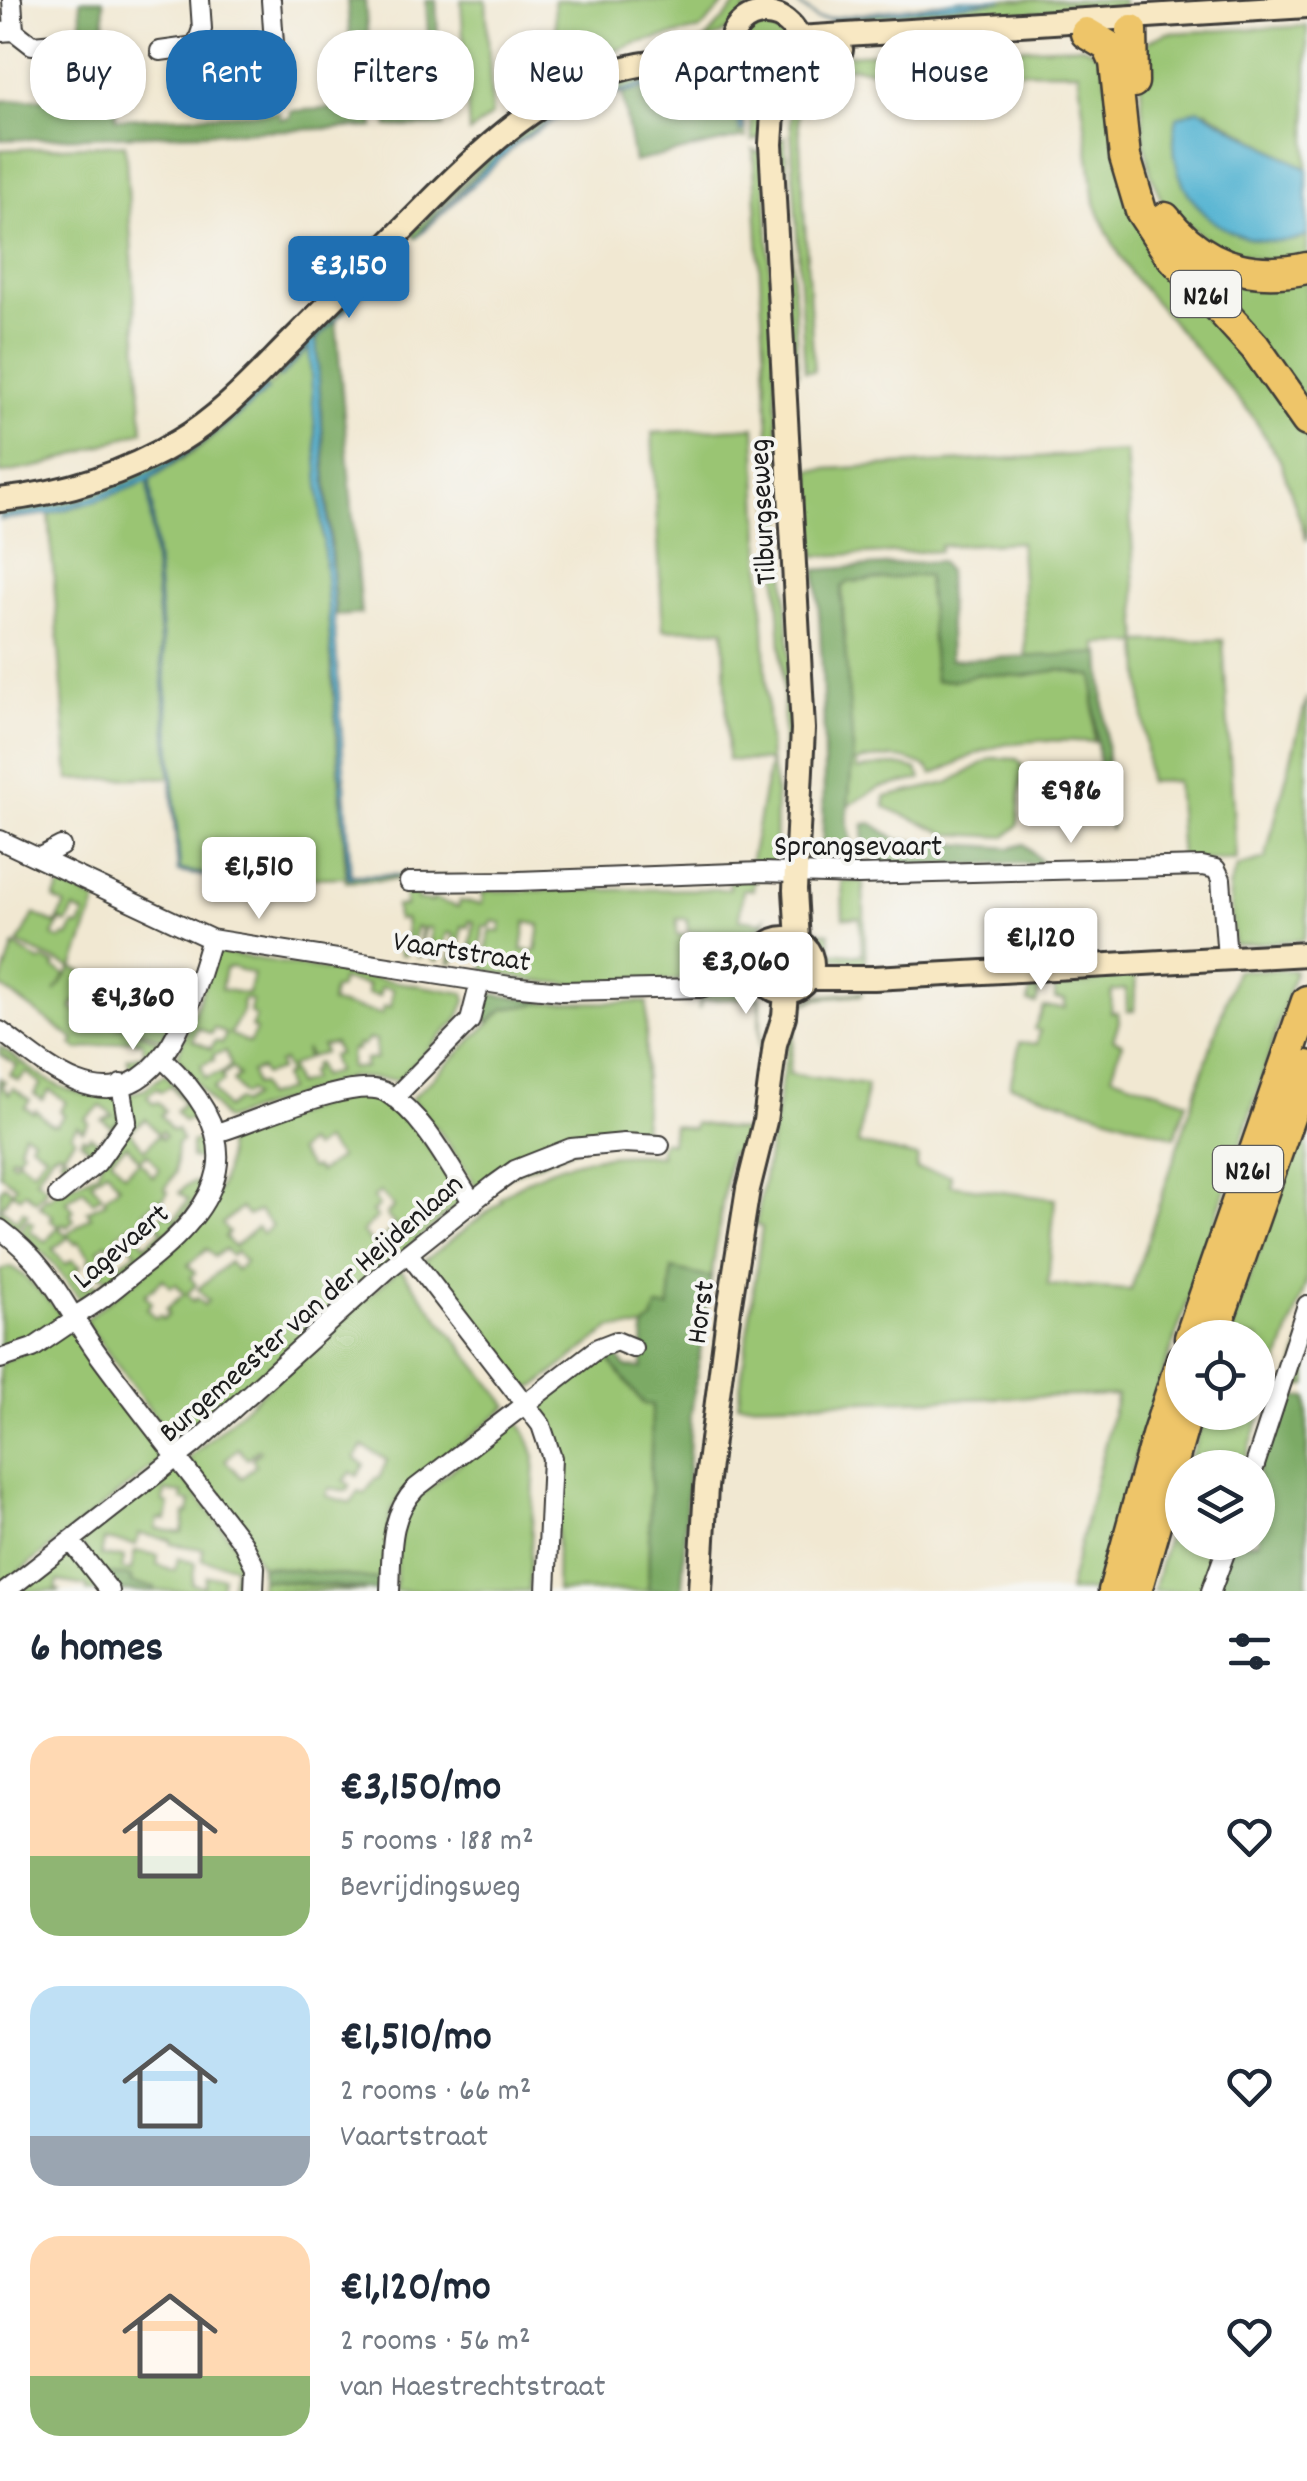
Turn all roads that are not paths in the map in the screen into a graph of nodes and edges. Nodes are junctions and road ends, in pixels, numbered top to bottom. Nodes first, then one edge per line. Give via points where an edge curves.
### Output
1 (12, 0) edge
2 (200, 0) edge
3 (272, 0) edge
4 (1307, 6) edge
5 (764, 8) edge
6 (1307, 19) edge
7 (274, 30) edge
8 (738, 30) edge
9 (791, 30) edge
10 (1132, 30) junction
11 (7, 32) edge
12 (1086, 33) junction
13 (855, 42) edge
14 (30, 44) edge
15 (855, 46) edge
16 (160, 51) dead end
17 (639, 66) edge
18 (773, 120) edge
19 (1307, 268) edge
20 (1307, 421) edge
21 (0, 500) edge
22 (0, 840) edge
23 (61, 846) dead end
24 (38, 858) junction
25 (796, 881) junction
26 (409, 882) dead end
27 (211, 938) junction
28 (790, 939) junction
29 (1307, 954) edge
30 (1227, 958) junction
31 (811, 971) junction
32 (758, 972) junction
33 (480, 982) junction
34 (780, 992) junction
35 (1307, 1001) edge
36 (0, 1031) edge
37 (163, 1059) junction
38 (1307, 1066) edge
39 (120, 1084) junction
40 (394, 1098) junction
41 (216, 1133) junction
42 (660, 1145) dead end
43 (58, 1194) dead end
44 (472, 1203) junction
45 (0, 1228) edge
46 (408, 1254) junction
47 (1307, 1305) edge
48 (74, 1318) junction
49 (1196, 1320) edge
50 (1218, 1320) edge
51 (632, 1348) dead end
52 (0, 1358) edge
53 (525, 1404) junction
54 (1165, 1411) edge
55 (1183, 1430) edge
56 (1260, 1450) edge
57 (178, 1458) junction
58 (71, 1540) junction
59 (1222, 1560) edge
60 (6, 1591) edge
61 (110, 1591) edge
62 (254, 1591) edge
63 (390, 1591) edge
64 (546, 1591) edge
65 (700, 1591) edge
66 (1114, 1591) edge
67 (1136, 1591) edge
68 (1211, 1591) edge

1 - 11 street
2 - 16 street via 196,46
3 - 7 street
4 - 13 street
5 - 8 street
5 - 9 street
6 - 10 street
10 - 12 street
10 - 19 highway, N261 via 1140,157 1161,212 1188,244 1230,267 1278,274
11 - 14 street
12 - 15 street
12 - 20 highway, N261 via 1108,46 1116,62 1125,157 1142,211
17 - 21 street via 571,89 502,133 252,382 180,440 97,480
18 - 25 street, Tilburgseweg via 803,729
22 - 24 street, Vaartstraat
23 - 24 street
24 - 27 street, Vaartstraat
25 - 26 street, Sprangsevaart
25 - 28 street, Tilburgseweg
25 - 30 street, Sprangsevaart via 1202,866 1221,879
27 - 33 street, Vaartstraat
27 - 37 street
28 - 31 street via 805,947
28 - 32 street via 762,950
29 - 30 street
30 - 31 street via 874,978
31 - 34 street via 800,988
32 - 33 street, Vaartstraat via 700,988 631,991
32 - 34 street
33 - 40 street via 470,1021
34 - 65 street, Horst via 784,1016 727,1322
35 - 49 highway, N261
36 - 39 street via 76,1082
37 - 39 street
37 - 41 street via 196,1095
38 - 50 highway, N261
39 - 43 street via 127,1121 96,1164
40 - 41 street via 354,1087
40 - 44 street via 426,1132
41 - 48 street, Lagevaert via 216,1179 196,1217 170,1246
42 - 44 street, Burgemeester van der Heijdenlaan via 600,1144 546,1156
44 - 46 street, Burgemeester van der Heijdenlaan
45 - 48 street via 42,1266
46 - 53 street
46 - 57 street, Burgemeester van der Heijdenlaan
47 - 56 street
48 - 52 street, Lagevaert via 34,1348
48 - 57 street
51 - 53 street via 616,1341 598,1348
53 - 63 street via 402,1502
53 - 64 street via 542,1425 552,1458
54 - 66 highway
55 - 67 highway
57 - 58 street, Burgemeester van der Heijdenlaan
57 - 62 street via 249,1552
58 - 60 street, Burgemeester van der Heijdenlaan
58 - 61 street
59 - 68 street

